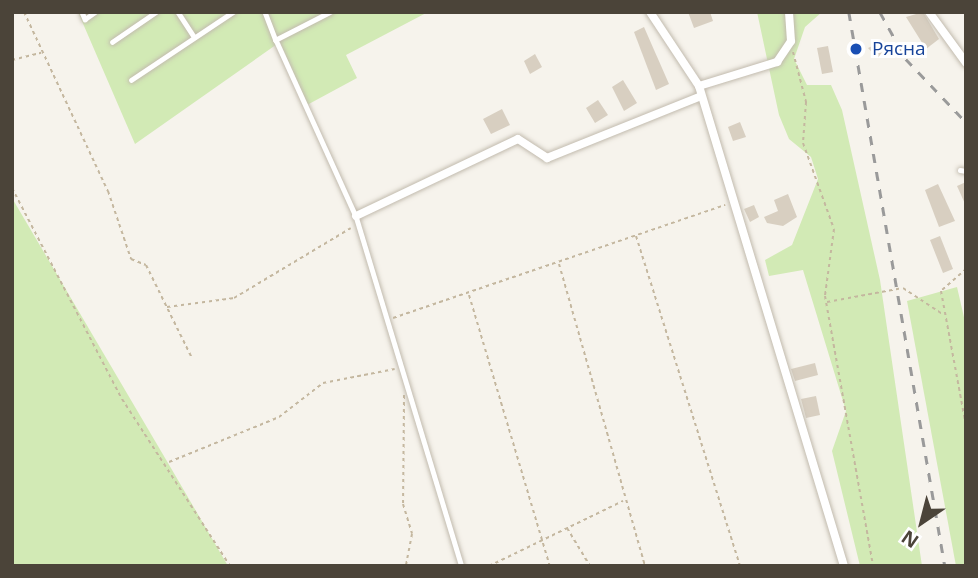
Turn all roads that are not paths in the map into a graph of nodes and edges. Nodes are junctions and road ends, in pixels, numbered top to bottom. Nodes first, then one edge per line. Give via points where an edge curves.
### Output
1 (82, 12) edge
2 (95, 12) edge
3 (156, 12) edge
4 (178, 12) edge
5 (233, 12) edge
6 (265, 12) edge
7 (331, 12) edge
8 (650, 12) edge
9 (789, 12) edge
10 (929, 12) edge
11 (194, 37) junction
12 (276, 40) junction
13 (113, 42) dead end
14 (964, 57) edge
15 (131, 80) dead end
16 (699, 86) junction
17 (699, 97) junction
18 (357, 220) junction
19 (462, 566) edge
20 (844, 566) edge

1 - 2 lane via 85,19
3 - 13 lane
4 - 11 lane
5 - 11 lane
6 - 12 lane
7 - 12 lane
8 - 16 street
9 - 16 street via 791,41 767,68
10 - 14 street
11 - 15 lane
12 - 18 lane
16 - 17 street
17 - 18 street via 547,158 518,139
17 - 20 street
18 - 19 lane

